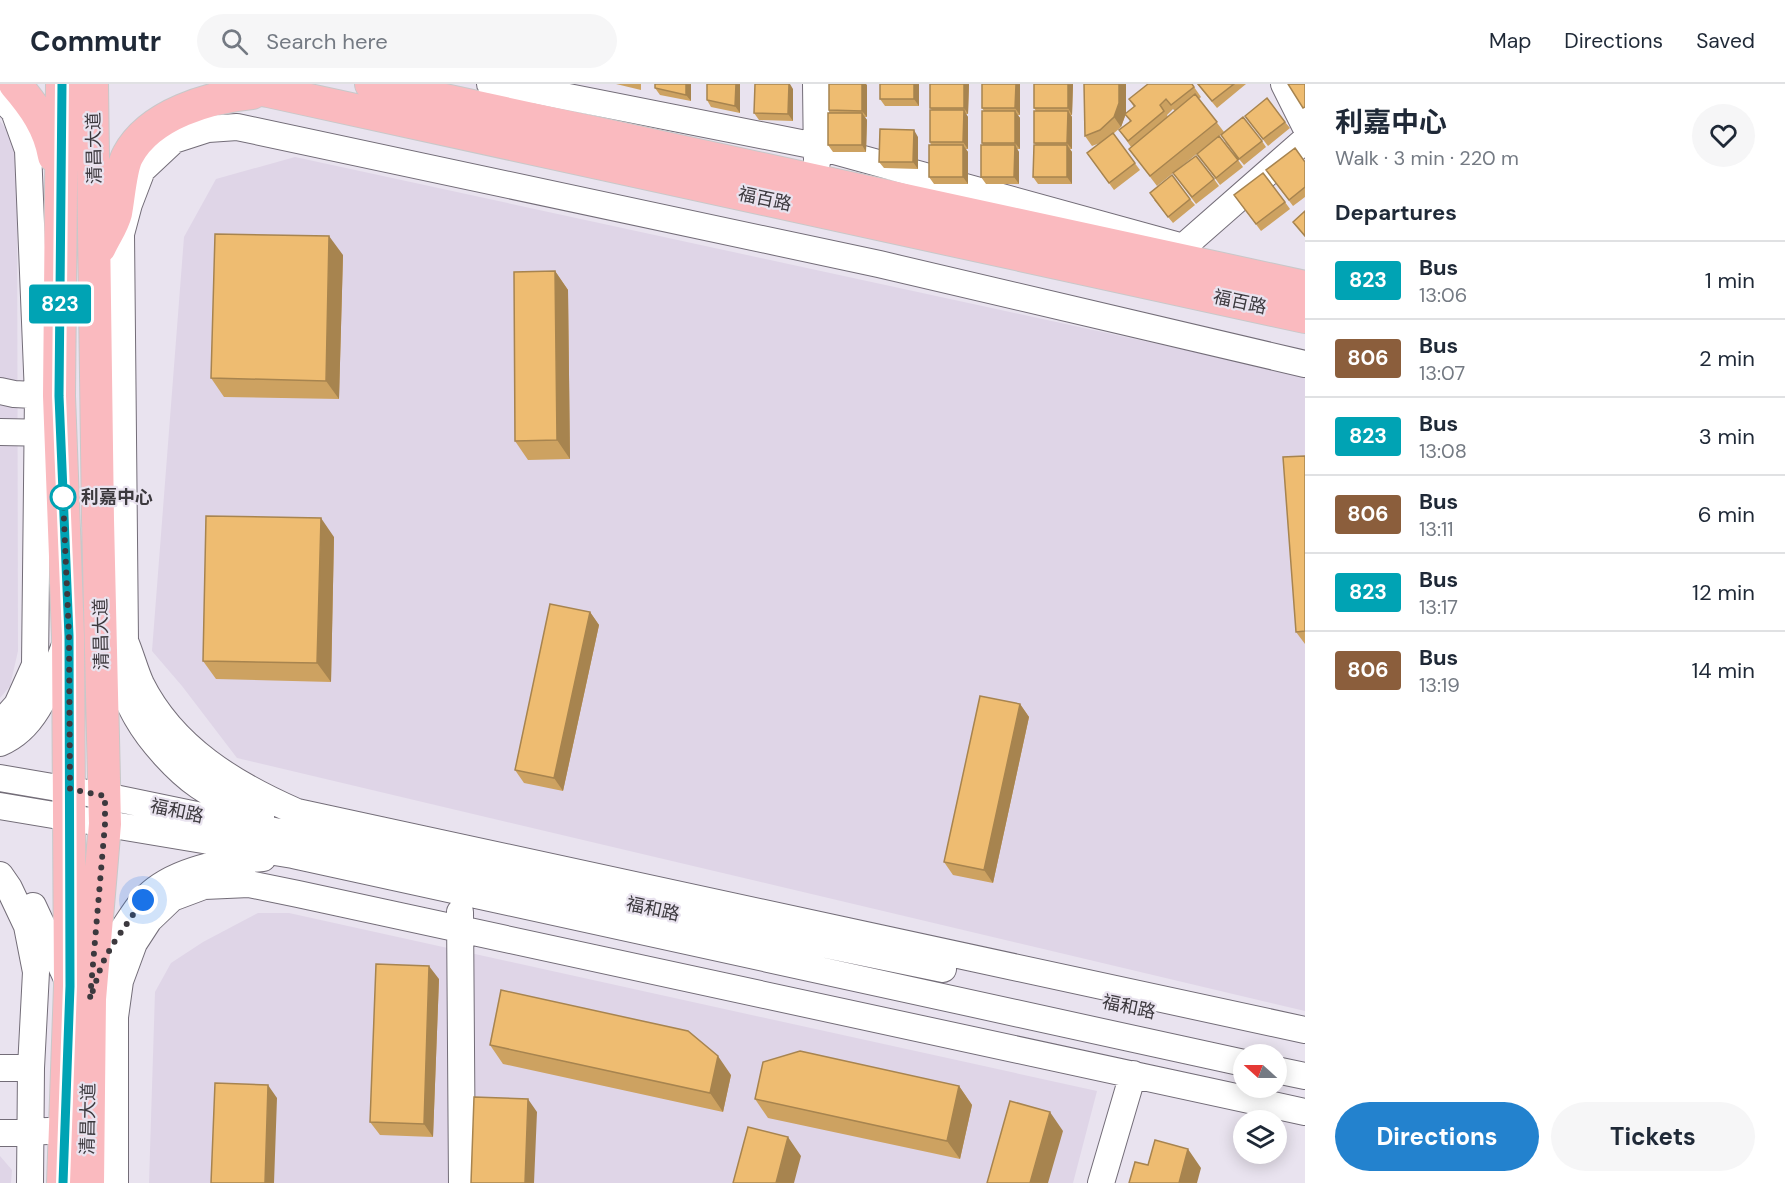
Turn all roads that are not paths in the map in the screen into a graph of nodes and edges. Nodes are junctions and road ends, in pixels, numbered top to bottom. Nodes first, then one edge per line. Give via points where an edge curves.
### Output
1 (15, 84) edge
2 (62, 84) edge
3 (92, 84) edge
4 (225, 84) edge
5 (371, 84) edge
6 (490, 84) edge
7 (816, 84) edge
8 (1284, 84) edge
9 (538, 87) edge
10 (268, 91) junction
11 (0, 98) edge
12 (1305, 126) edge
13 (1305, 140) edge
14 (816, 146) junction
15 (818, 181) junction
16 (61, 196) junction
17 (1183, 247) junction
18 (96, 256) junction
19 (1305, 273) edge
20 (1305, 287) edge
21 (1305, 316) edge
22 (1305, 364) edge
23 (0, 391) edge
24 (49, 396) junction
25 (0, 432) edge
26 (48, 433) junction
27 (69, 636) junction
28 (100, 639) junction
29 (0, 724) edge
30 (0, 743) edge
31 (0, 778) edge
32 (69, 803) junction
33 (0, 806) edge
34 (105, 810) junction
35 (300, 847) junction
36 (0, 859) edge
37 (0, 875) edge
38 (461, 891) junction
39 (459, 929) junction
40 (80, 992) junction
41 (1305, 1030) edge
42 (1305, 1044) edge
43 (1233, 1061) edge
44 (0, 1068) edge
45 (31, 1068) junction
46 (1287, 1072) edge
47 (1133, 1074) junction
48 (1304, 1076) edge
49 (1305, 1112) edge
50 (65, 1131) junction
51 (31, 1132) junction
52 (0, 1133) edge
53 (30, 1183) edge
54 (63, 1183) edge
55 (88, 1183) edge
56 (116, 1183) edge
57 (462, 1183) edge
58 (1101, 1183) edge

1 - 16 main road via 36,109 51,140
2 - 16 main road, 清昌大道
3 - 18 main road, 清昌大道
4 - 10 main road, 福百路
5 - 15 main road, 福百路
6 - 9 street
7 - 14 street
8 - 12 street
9 - 14 street
10 - 18 main road via 222,96 184,109 147,131 128,155 115,217
10 - 21 main road, 福百路
11 - 24 street via 14,111 28,150
13 - 17 street
14 - 15 street
14 - 17 street
15 - 20 main road, 福百路
16 - 24 main road, 清昌大道
17 - 19 street
18 - 28 main road, 清昌大道
22 - 41 street via 879,264 237,127 207,129 174,140 142,170 121,234 125,641 141,684 162,716 195,752 225,775 297,812
23 - 24 street
24 - 26 main road, 清昌大道
25 - 26 street
26 - 27 main road, 清昌大道
26 - 29 street via 35,665 17,705
27 - 30 street via 31,720
27 - 32 main road, 清昌大道
28 - 34 main road, 清昌大道
28 - 35 street via 137,718 178,768 198,786
31 - 32 street, 福和路
32 - 33 street, 福和路
32 - 34 street, 福和路
32 - 40 main road, 清昌大道
34 - 35 street, 福和路
34 - 40 main road, 清昌大道
35 - 38 street, 福和路
35 - 40 street via 191,871 167,882 143,900
35 - 42 street, 福和路
36 - 40 street via 28,894
37 - 45 street via 27,926 36,972
38 - 39 street
38 - 43 street, 福和路
39 - 47 street
39 - 56 street via 249,884 204,886 172,898 149,920 134,943 120,981 115,1017
39 - 57 street
40 - 50 main road, 清昌大道
40 - 55 main road, 清昌大道
44 - 45 street
45 - 51 street
46 - 48 street
47 - 49 street
47 - 58 street
50 - 51 street
50 - 54 main road, 清昌大道
51 - 52 street
51 - 53 street

